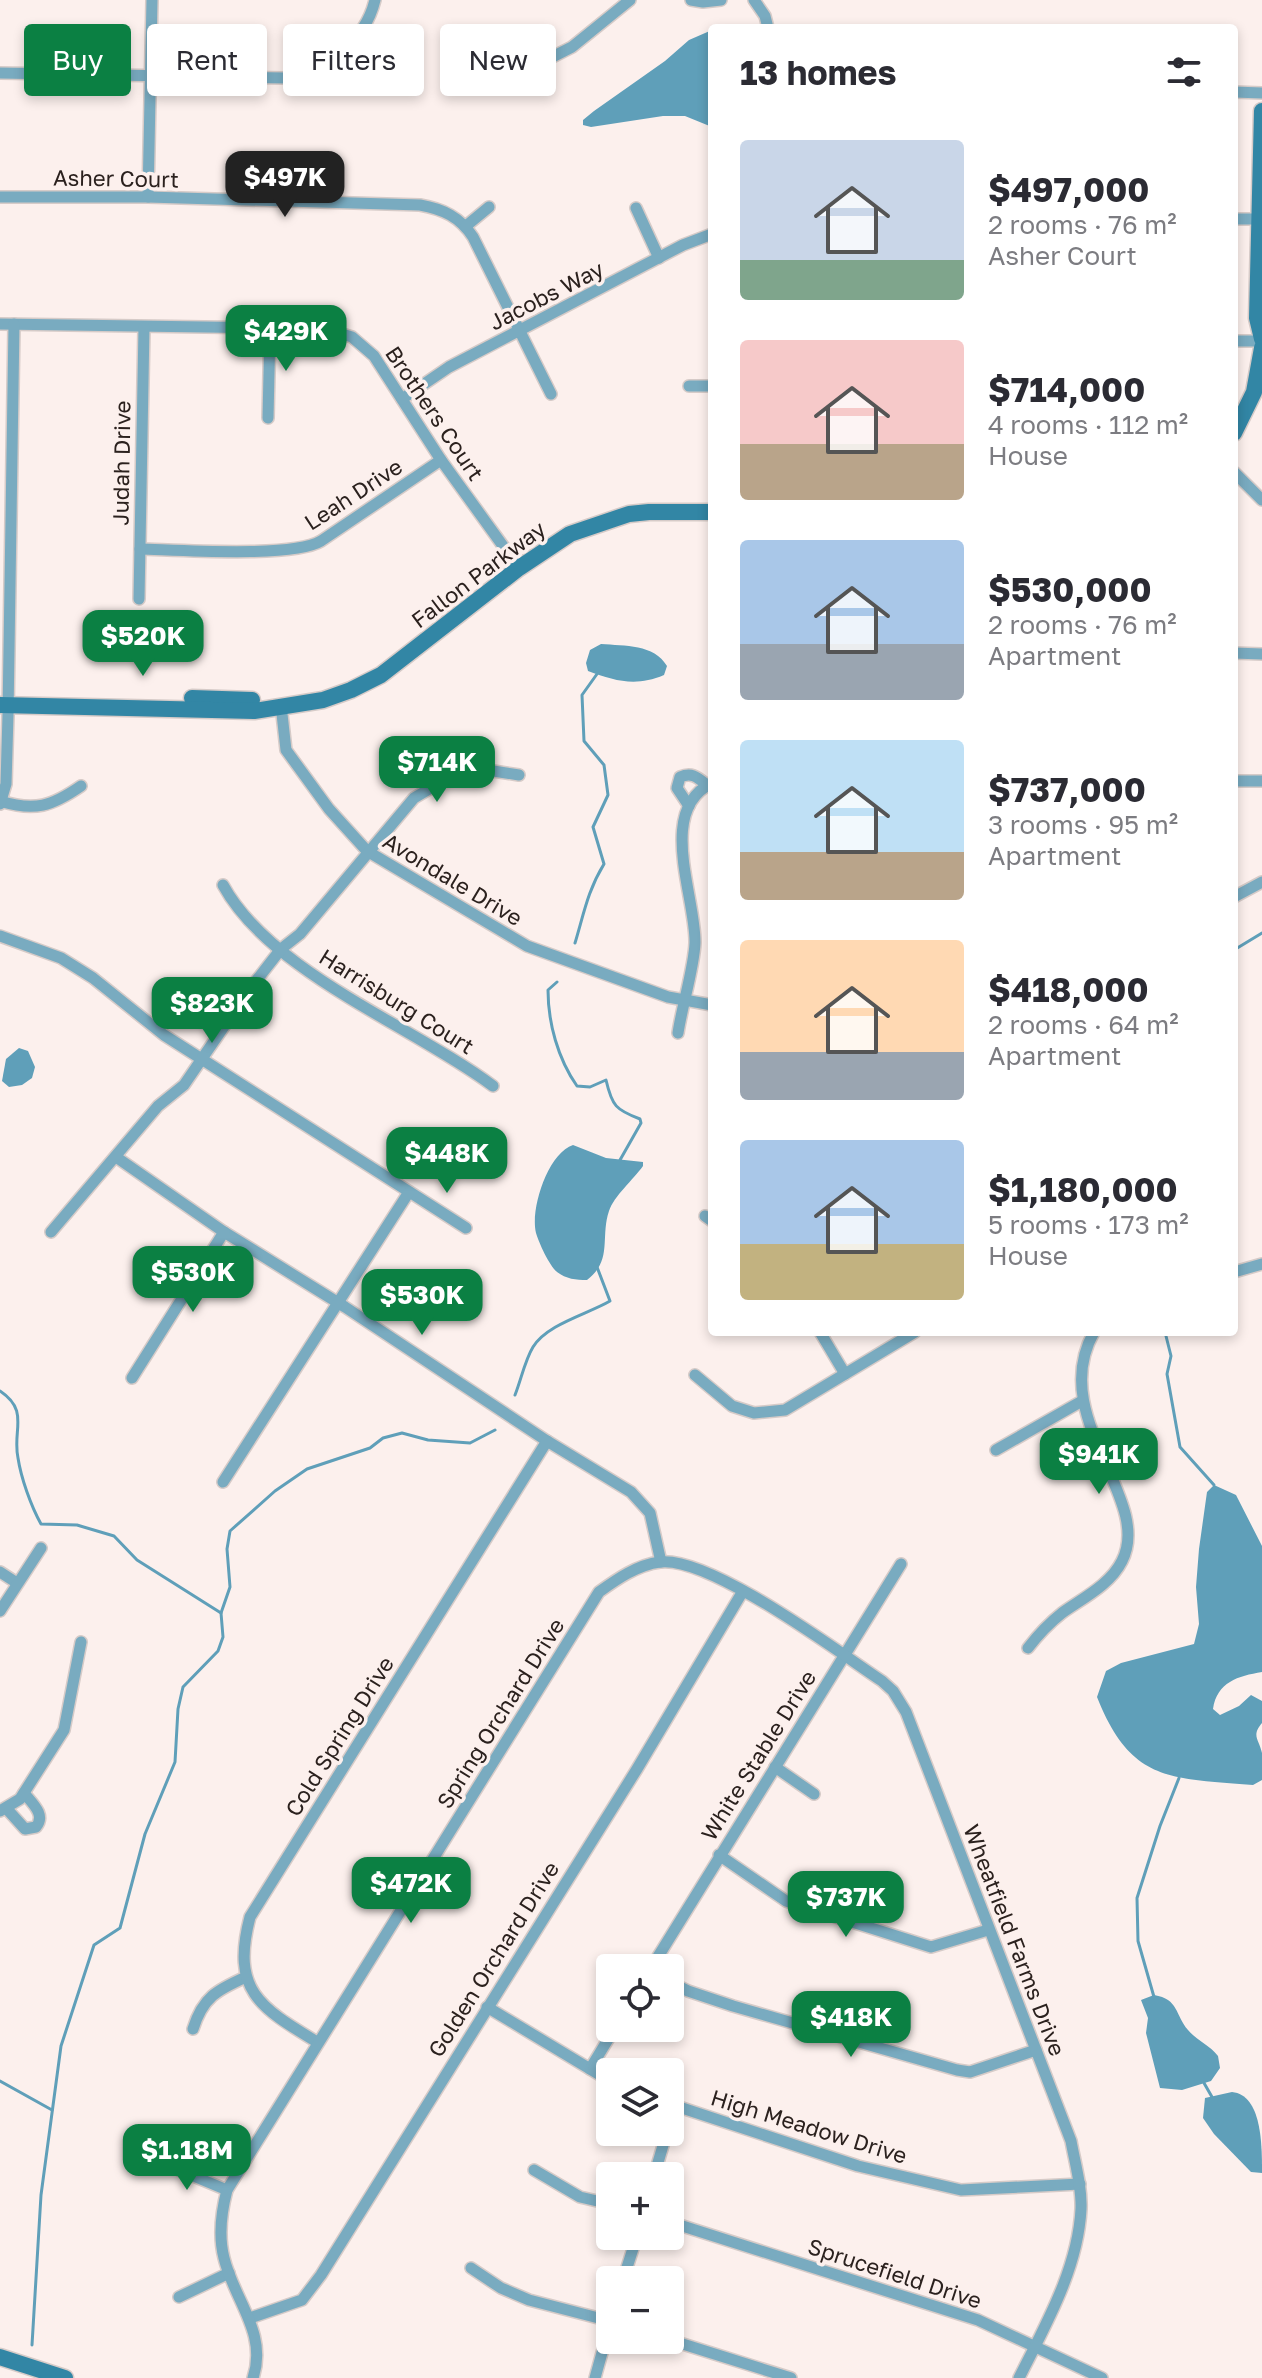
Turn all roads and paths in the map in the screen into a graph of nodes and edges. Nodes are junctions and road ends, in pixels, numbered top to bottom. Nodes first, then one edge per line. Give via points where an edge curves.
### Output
1 (152, 0) edge
2 (375, 0) edge
3 (630, 0) edge
4 (691, 0) edge
5 (721, 0) edge
6 (754, 0) edge
7 (151, 24) edge
8 (767, 24) edge
9 (556, 55) edge
10 (0, 73) edge
11 (147, 77) edge
12 (267, 79) edge
13 (1238, 92) edge
14 (1262, 93) edge
15 (150, 96) edge
16 (1262, 111) edge
17 (0, 197) edge
18 (148, 197) junction
19 (489, 207) dead end
20 (636, 208) dead end
21 (1238, 219) edge
22 (1260, 219) edge
23 (466, 226) junction
24 (708, 236) edge
25 (659, 258) junction
26 (0, 324) edge
27 (14, 324) junction
28 (144, 327) junction
29 (270, 328) junction
30 (519, 332) junction
31 (1262, 340) edge
32 (1238, 341) edge
33 (1262, 348) edge
34 (689, 386) dead end
35 (708, 386) edge
36 (551, 394) dead end
37 (402, 399) junction
38 (268, 418) dead end
39 (1238, 425) edge
40 (441, 460) junction
41 (1238, 476) edge
42 (6, 479) edge
43 (1262, 500) edge
44 (708, 512) edge
45 (140, 549) junction
46 (519, 568) junction
47 (139, 599) dead end
48 (5, 617) edge
49 (1238, 653) edge
50 (1262, 654) edge
51 (4, 701) edge
52 (281, 705) junction
53 (519, 775) dead end
54 (1238, 781) edge
55 (1262, 781) edge
56 (708, 783) edge
57 (81, 786) dead end
58 (708, 786) edge
59 (0, 802) edge
60 (689, 806) junction
61 (367, 851) junction
62 (1262, 882) edge
63 (223, 885) dead end
64 (1238, 895) edge
65 (0, 936) edge
66 (281, 949) junction
67 (682, 1001) junction
68 (708, 1004) edge
69 (678, 1033) dead end
70 (203, 1060) junction
71 (493, 1086) dead end
72 (116, 1157) junction
73 (409, 1192) junction
74 (466, 1228) dead end
75 (51, 1232) dead end
76 (224, 1232) junction
77 (1262, 1264) edge
78 (1238, 1271) edge
79 (336, 1302) junction
80 (822, 1336) edge
81 (908, 1336) edge
82 (1092, 1336) edge
83 (845, 1374) junction
84 (695, 1375) dead end
85 (132, 1378) dead end
86 (1082, 1401) junction
87 (547, 1441) junction
88 (996, 1450) dead end
89 (223, 1482) dead end
90 (41, 1548) dead end
91 (661, 1562) junction
92 (901, 1564) dead end
93 (0, 1572) edge
94 (17, 1583) junction
95 (743, 1591) junction
96 (0, 1611) edge
97 (81, 1642) dead end
98 (1028, 1648) dead end
99 (844, 1656) junction
100 (775, 1767) junction
101 (24, 1793) junction
102 (814, 1794) dead end
103 (3, 1809) edge
104 (719, 1855) junction
105 (988, 1930) junction
106 (659, 1954) edge
107 (246, 1977) junction
108 (684, 1989) edge
109 (487, 2007) junction
110 (193, 2029) dead end
111 (317, 2042) junction
112 (606, 2042) edge
113 (1036, 2050) junction
114 (590, 2069) junction
115 (596, 2073) edge
116 (684, 2109) edge
117 (160, 2162) dead end
118 (534, 2170) dead end
119 (1080, 2184) junction
120 (227, 2190) junction
121 (596, 2201) edge
122 (684, 2227) edge
123 (471, 2268) dead end
124 (229, 2273) junction
125 (179, 2297) dead end
126 (250, 2318) junction
127 (596, 2318) edge
128 (684, 2344) edge
129 (1035, 2347) junction
130 (601, 2354) edge
131 (0, 2357) edge
132 (65, 2378) edge
133 (253, 2378) edge
134 (595, 2378) edge
135 (791, 2378) edge
136 (1019, 2378) edge
137 (1102, 2378) edge

1 - 7 street
2 - 12 street via 342,52 325,65
3 - 9 street
4 - 5 street
6 - 8 street
10 - 11 street
13 - 14 street
15 - 18 street
16 - 22 street
17 - 18 street, Asher Court
18 - 23 street, Asher Court via 420,205 439,208
19 - 23 street
20 - 25 street
21 - 22 street
22 - 31 street via 1257,318
23 - 30 street
24 - 25 street, Jacobs Way
25 - 30 street, Jacobs Way
26 - 27 street, Brothers Court
27 - 28 street, Brothers Court
27 - 42 street
28 - 29 street, Brothers Court
28 - 45 street, Judah Drive
29 - 37 street, Brothers Court via 352,337 374,356
29 - 38 street
30 - 36 street
30 - 37 street, Jacobs Way via 449,367
31 - 32 street
33 - 39 street via 1254,392
34 - 35 street
37 - 40 street, Brothers Court
40 - 45 street, Leah Drive via 306,548
40 - 46 street, Brothers Court
41 - 43 street
42 - 48 street
44 - 46 street, Fallon Parkway via 649,512 605,520 557,541
45 - 47 street, Judah Drive
46 - 52 street, Fallon Parkway via 381,675 323,700
48 - 51 street
49 - 50 street
51 - 52 street, Fallon Parkway via 244,699
51 - 59 street via 6,784
52 - 61 street, Avondale Drive via 286,750
53 - 61 street via 487,770 441,782 414,798
54 - 55 street
56 - 60 street via 695,775 680,777 677,788
57 - 59 street via 58,802 38,807
58 - 60 street
60 - 67 street via 682,848 695,946
61 - 66 street via 300,934
61 - 67 street, Avondale Drive via 527,946
62 - 64 street
63 - 66 street, Harrisburg Court via 253,927
65 - 70 street via 61,958
66 - 70 street
66 - 71 street, Harrisburg Court
67 - 68 street, Avondale Drive
67 - 69 street
70 - 72 street
70 - 73 street
72 - 75 street
72 - 76 street
73 - 74 street
73 - 79 street
76 - 79 street
76 - 85 street
77 - 78 street
79 - 87 street
79 - 89 street
80 - 83 street
81 - 83 street
82 - 86 street via 1080,1368
83 - 84 street via 785,1410 754,1413 732,1406
86 - 88 street
86 - 98 street via 1126,1519 1126,1549 1111,1577 1044,1628
87 - 91 street via 643,1502 653,1521
87 - 107 street, Cold Spring Drive via 250,1917 244,1941
90 - 94 street
91 - 95 street via 695,1566
91 - 111 street, Spring Orchard Drive via 637,1568 599,1592
92 - 99 street, White Stable Drive
93 - 94 street
94 - 96 street
95 - 99 street, Wheatfield Farms Drive
95 - 109 street, Golden Orchard Drive
97 - 101 street via 64,1730
99 - 100 street, White Stable Drive
99 - 105 street, Wheatfield Farms Drive via 882,1681 906,1712
100 - 102 street
100 - 104 street, White Stable Drive
101 - 103 street
101 - 103 street via 40,1814 36,1827 25,1829
104 - 105 street via 786,1901 931,1947
104 - 106 street, White Stable Drive
105 - 113 street, Wheatfield Farms Drive
107 - 110 street via 217,1990 199,2009
107 - 111 street via 273,2016
108 - 113 street via 957,2070 970,2072
109 - 114 street
109 - 126 street, Golden Orchard Drive via 302,2300
111 - 120 street, Spring Orchard Drive
112 - 114 street
113 - 119 street, Wheatfield Farms Drive via 1071,2141
114 - 115 street
116 - 119 street, High Meadow Drive via 858,2166 961,2190
117 - 120 street
118 - 121 street
119 - 129 street, Wheatfield Farms Drive via 1076,2243
120 - 124 street, Spring Orchard Drive via 220,2234
122 - 129 street, Sprucefield Drive via 918,2299
123 - 127 street via 529,2300
124 - 125 street
124 - 126 street, Spring Orchard Drive
126 - 133 street, Spring Orchard Drive via 257,2343
128 - 135 street
129 - 136 street, Wheatfield Farms Drive
129 - 137 street, Sprucefield Drive
130 - 134 street
131 - 132 street

